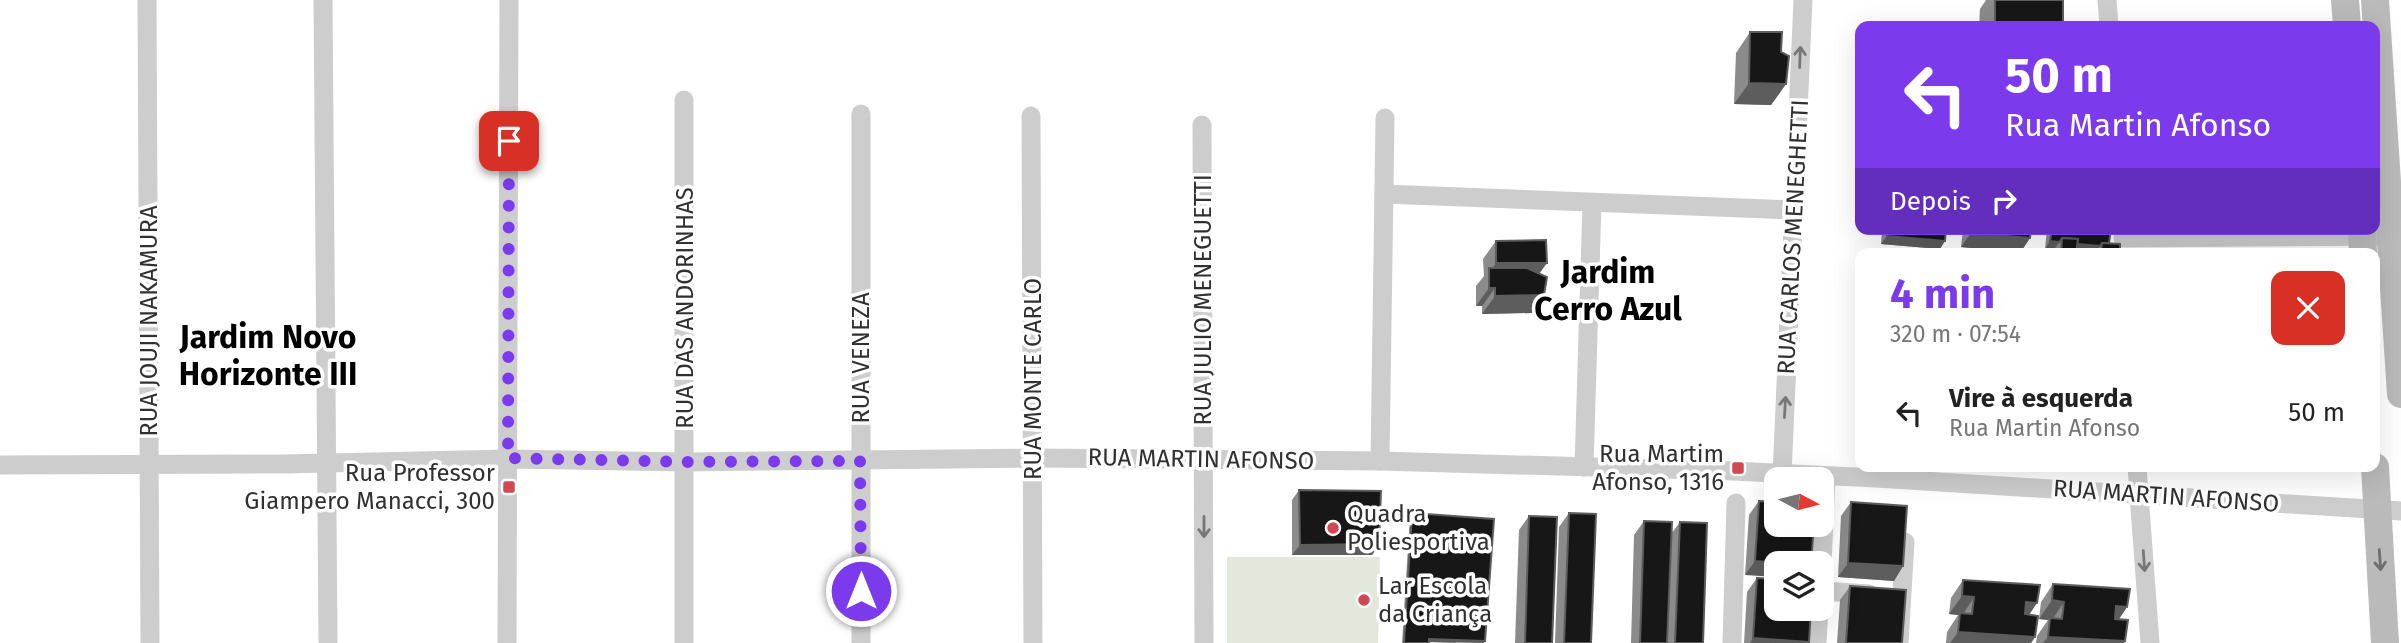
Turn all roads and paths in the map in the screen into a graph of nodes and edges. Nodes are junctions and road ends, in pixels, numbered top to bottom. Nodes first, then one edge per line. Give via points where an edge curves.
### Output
1 (147, 0) edge
2 (323, 0) edge
3 (509, 0) edge
4 (1803, 0) edge
5 (2107, 0) edge
6 (2345, 0) edge
7 (2375, 0) edge
8 (2109, 21) edge
9 (2347, 21) edge
10 (2377, 21) edge
11 (2380, 56) edge
12 (684, 100) dead end
13 (862, 114) dead end
14 (1031, 116) dead end
15 (1385, 118) dead end
16 (1202, 125) dead end
17 (1384, 194) junction
18 (1592, 203) junction
19 (1794, 210) junction
20 (2396, 236) edge
21 (2123, 240) edge
22 (2362, 240) edge
23 (2401, 394) edge
24 (508, 458) junction
25 (1034, 458) junction
26 (1204, 459) junction
27 (860, 461) junction
28 (1380, 461) junction
29 (328, 462) junction
30 (685, 462) junction
31 (0, 465) edge
32 (150, 465) junction
33 (1584, 467) junction
34 (1782, 467) edge
35 (2137, 472) edge
36 (2377, 472) edge
37 (1764, 474) edge
38 (1834, 477) edge
39 (2139, 493) junction
40 (1735, 503) dead end
41 (2389, 511) edge
42 (1906, 521) edge
43 (1733, 588) junction
44 (1755, 589) edge
45 (1834, 592) edge
46 (1902, 595) junction
47 (1818, 621) edge
48 (150, 643) edge
49 (328, 643) edge
50 (507, 643) edge
51 (684, 643) edge
52 (861, 643) edge
53 (1033, 643) edge
54 (1204, 643) edge
55 (1732, 643) edge
56 (1817, 643) edge
57 (1899, 643) edge
58 (2150, 643) edge
59 (2385, 643) edge

1 - 32 street, RUA JOUJI NAKAMURA
2 - 29 street
3 - 24 street
19 -> 4 street, RUA CARLOS MENEGHETTI
5 - 8 street
6 - 9 main road
7 - 10 main road
11 - 20 main road
12 - 30 street, RUA DAS ANDORINHAS
13 - 27 street, RUA VENEZA
14 - 25 street, RUA MONTE CARLO
15 - 17 street
16 - 26 street, RUA JULIO MENEGUETTI
17 - 18 street
17 - 28 street
18 - 19 street
18 - 33 street
34 -> 19 street, RUA CARLOS MENEGHETTI
20 - 22 street
20 - 23 main road
21 - 22 street
24 - 29 street, RUA MARTIN AFONSO
24 - 30 street, RUA MARTIN AFONSO
24 - 50 street
25 - 26 street, RUA MARTIN AFONSO
25 - 27 street, RUA MARTIN AFONSO
25 - 53 street, RUA MONTE CARLO
26 - 28 street, RUA MARTIN AFONSO
26 -> 54 street, RUA JULIO MENEGUETTI
27 - 30 street, RUA MARTIN AFONSO
27 - 52 street, RUA VENEZA
28 - 33 street, RUA MARTIN AFONSO
29 - 32 street, RUA MARTIN AFONSO
29 - 49 street
30 - 51 street, RUA DAS ANDORINHAS
31 - 32 street, RUA MARTIN AFONSO
32 - 48 street, RUA JOUJI NAKAMURA
33 - 37 street, RUA MARTIN AFONSO
35 - 39 street
36 - 41 main road
38 - 39 street, RUA MARTIN AFONSO
39 - 41 street, RUA MARTIN AFONSO
39 -> 58 street
40 - 43 street
41 -> 59 main road
42 - 46 street
43 - 44 street
43 - 55 street
45 - 46 street
46 - 57 street
47 - 56 street

